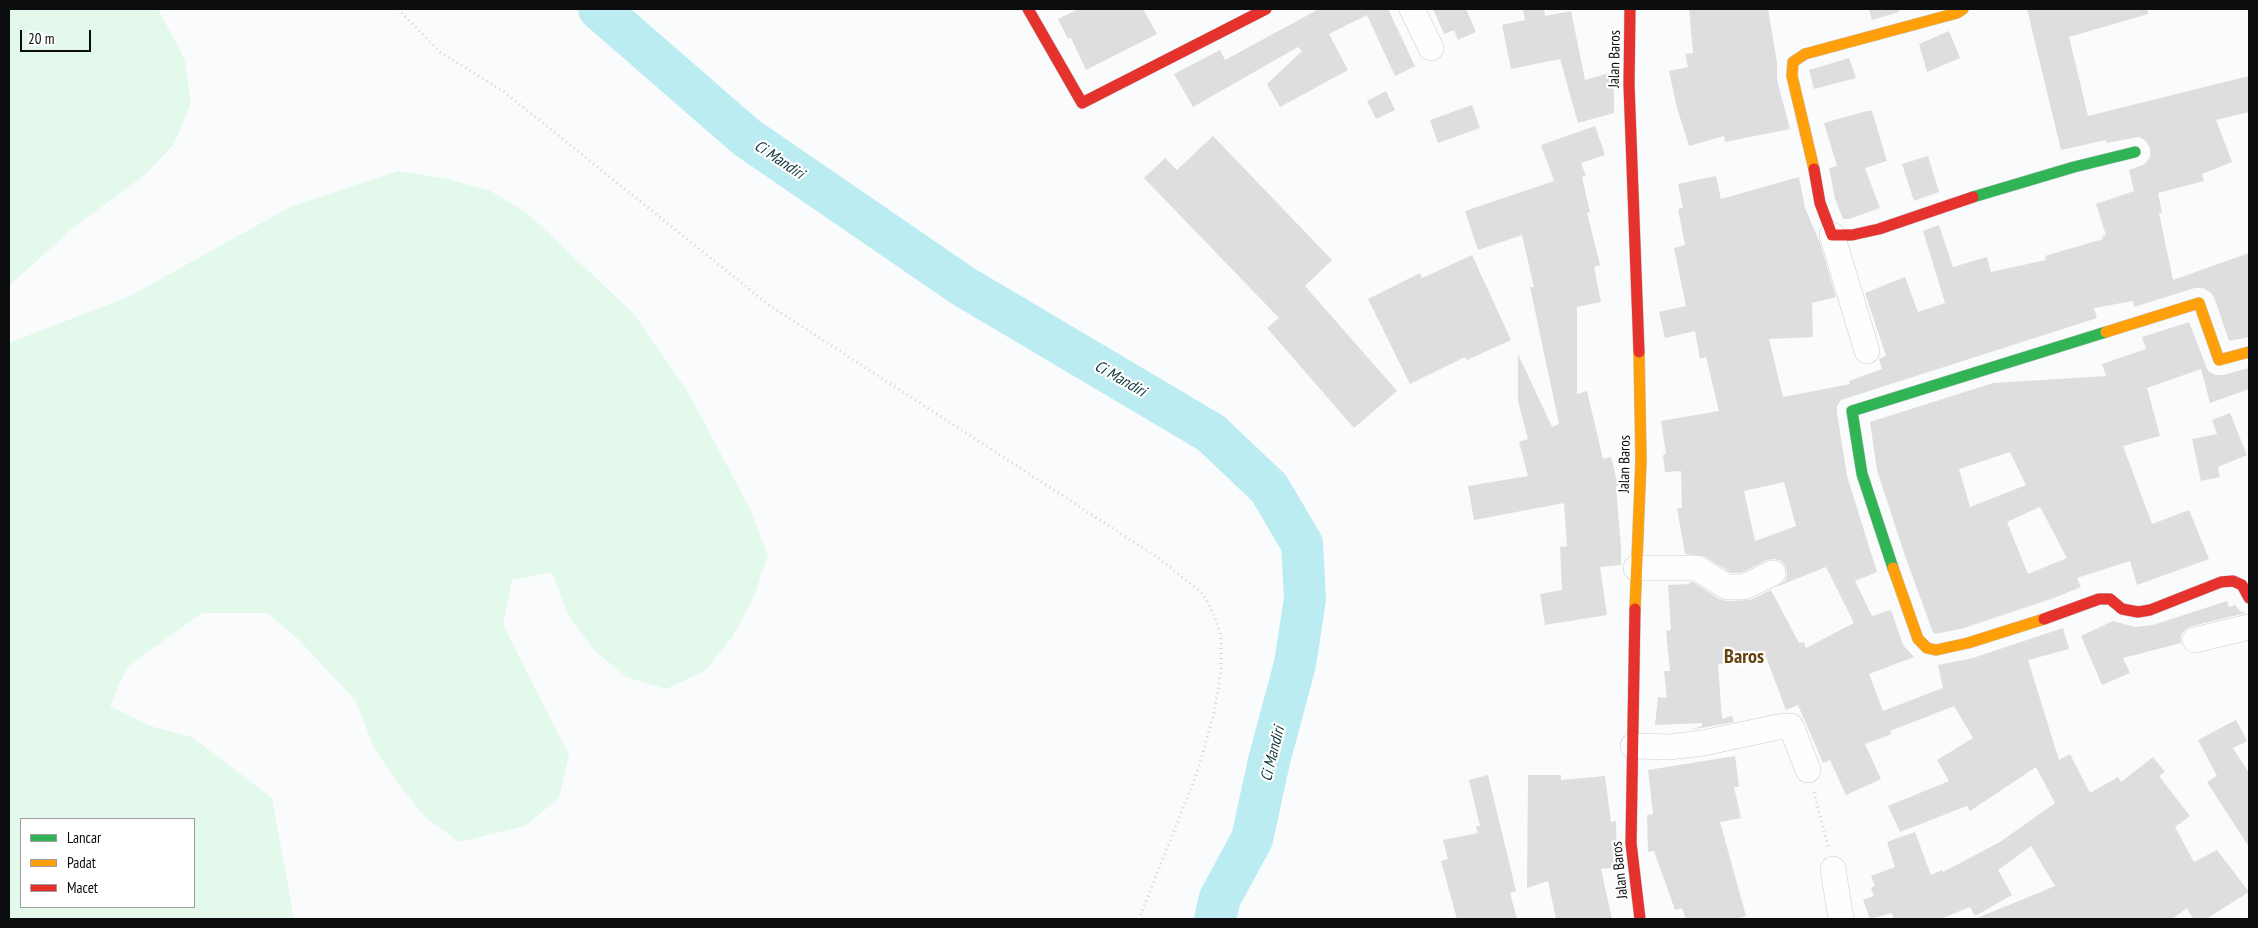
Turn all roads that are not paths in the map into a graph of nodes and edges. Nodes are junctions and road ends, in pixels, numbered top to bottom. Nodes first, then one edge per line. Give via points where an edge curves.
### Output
1 (1028, 9) edge
2 (1266, 9) edge
3 (1412, 9) edge
4 (1630, 9) edge
5 (1963, 9) edge
6 (1431, 48) dead end
7 (2135, 152) dead end
8 (1832, 235) junction
9 (1867, 352) dead end
10 (2249, 352) edge
11 (1636, 568) junction
12 (1773, 573) dead end
13 (2249, 598) edge
14 (2249, 627) edge
15 (2194, 640) dead end
16 (1632, 746) junction
17 (1808, 770) road end
18 (1833, 869) road end
19 (1640, 919) edge
20 (1842, 919) edge

1 - 2 street via 1082,103
3 - 6 street
4 - 11 street, Jalan Baros via 1629,85 1641,460
5 - 8 street via 1805,54 1793,62 1795,92 1808,138 1820,203
7 - 8 street via 1989,192 1880,229
8 - 9 street
10 - 13 street via 2219,360 2199,303 1852,411 1862,474 1918,640 1927,648 1936,650 1968,643 2098,598 2110,599 2122,609 2138,612 2221,582 2233,581 2242,585
11 - 12 street via 1697,568 1727,587 1744,587
11 - 16 street, Jalan Baros
14 - 15 street
16 - 17 street via 1669,747 1703,743 1791,726
16 - 19 street, Jalan Baros via 1631,844
18 - 20 street

